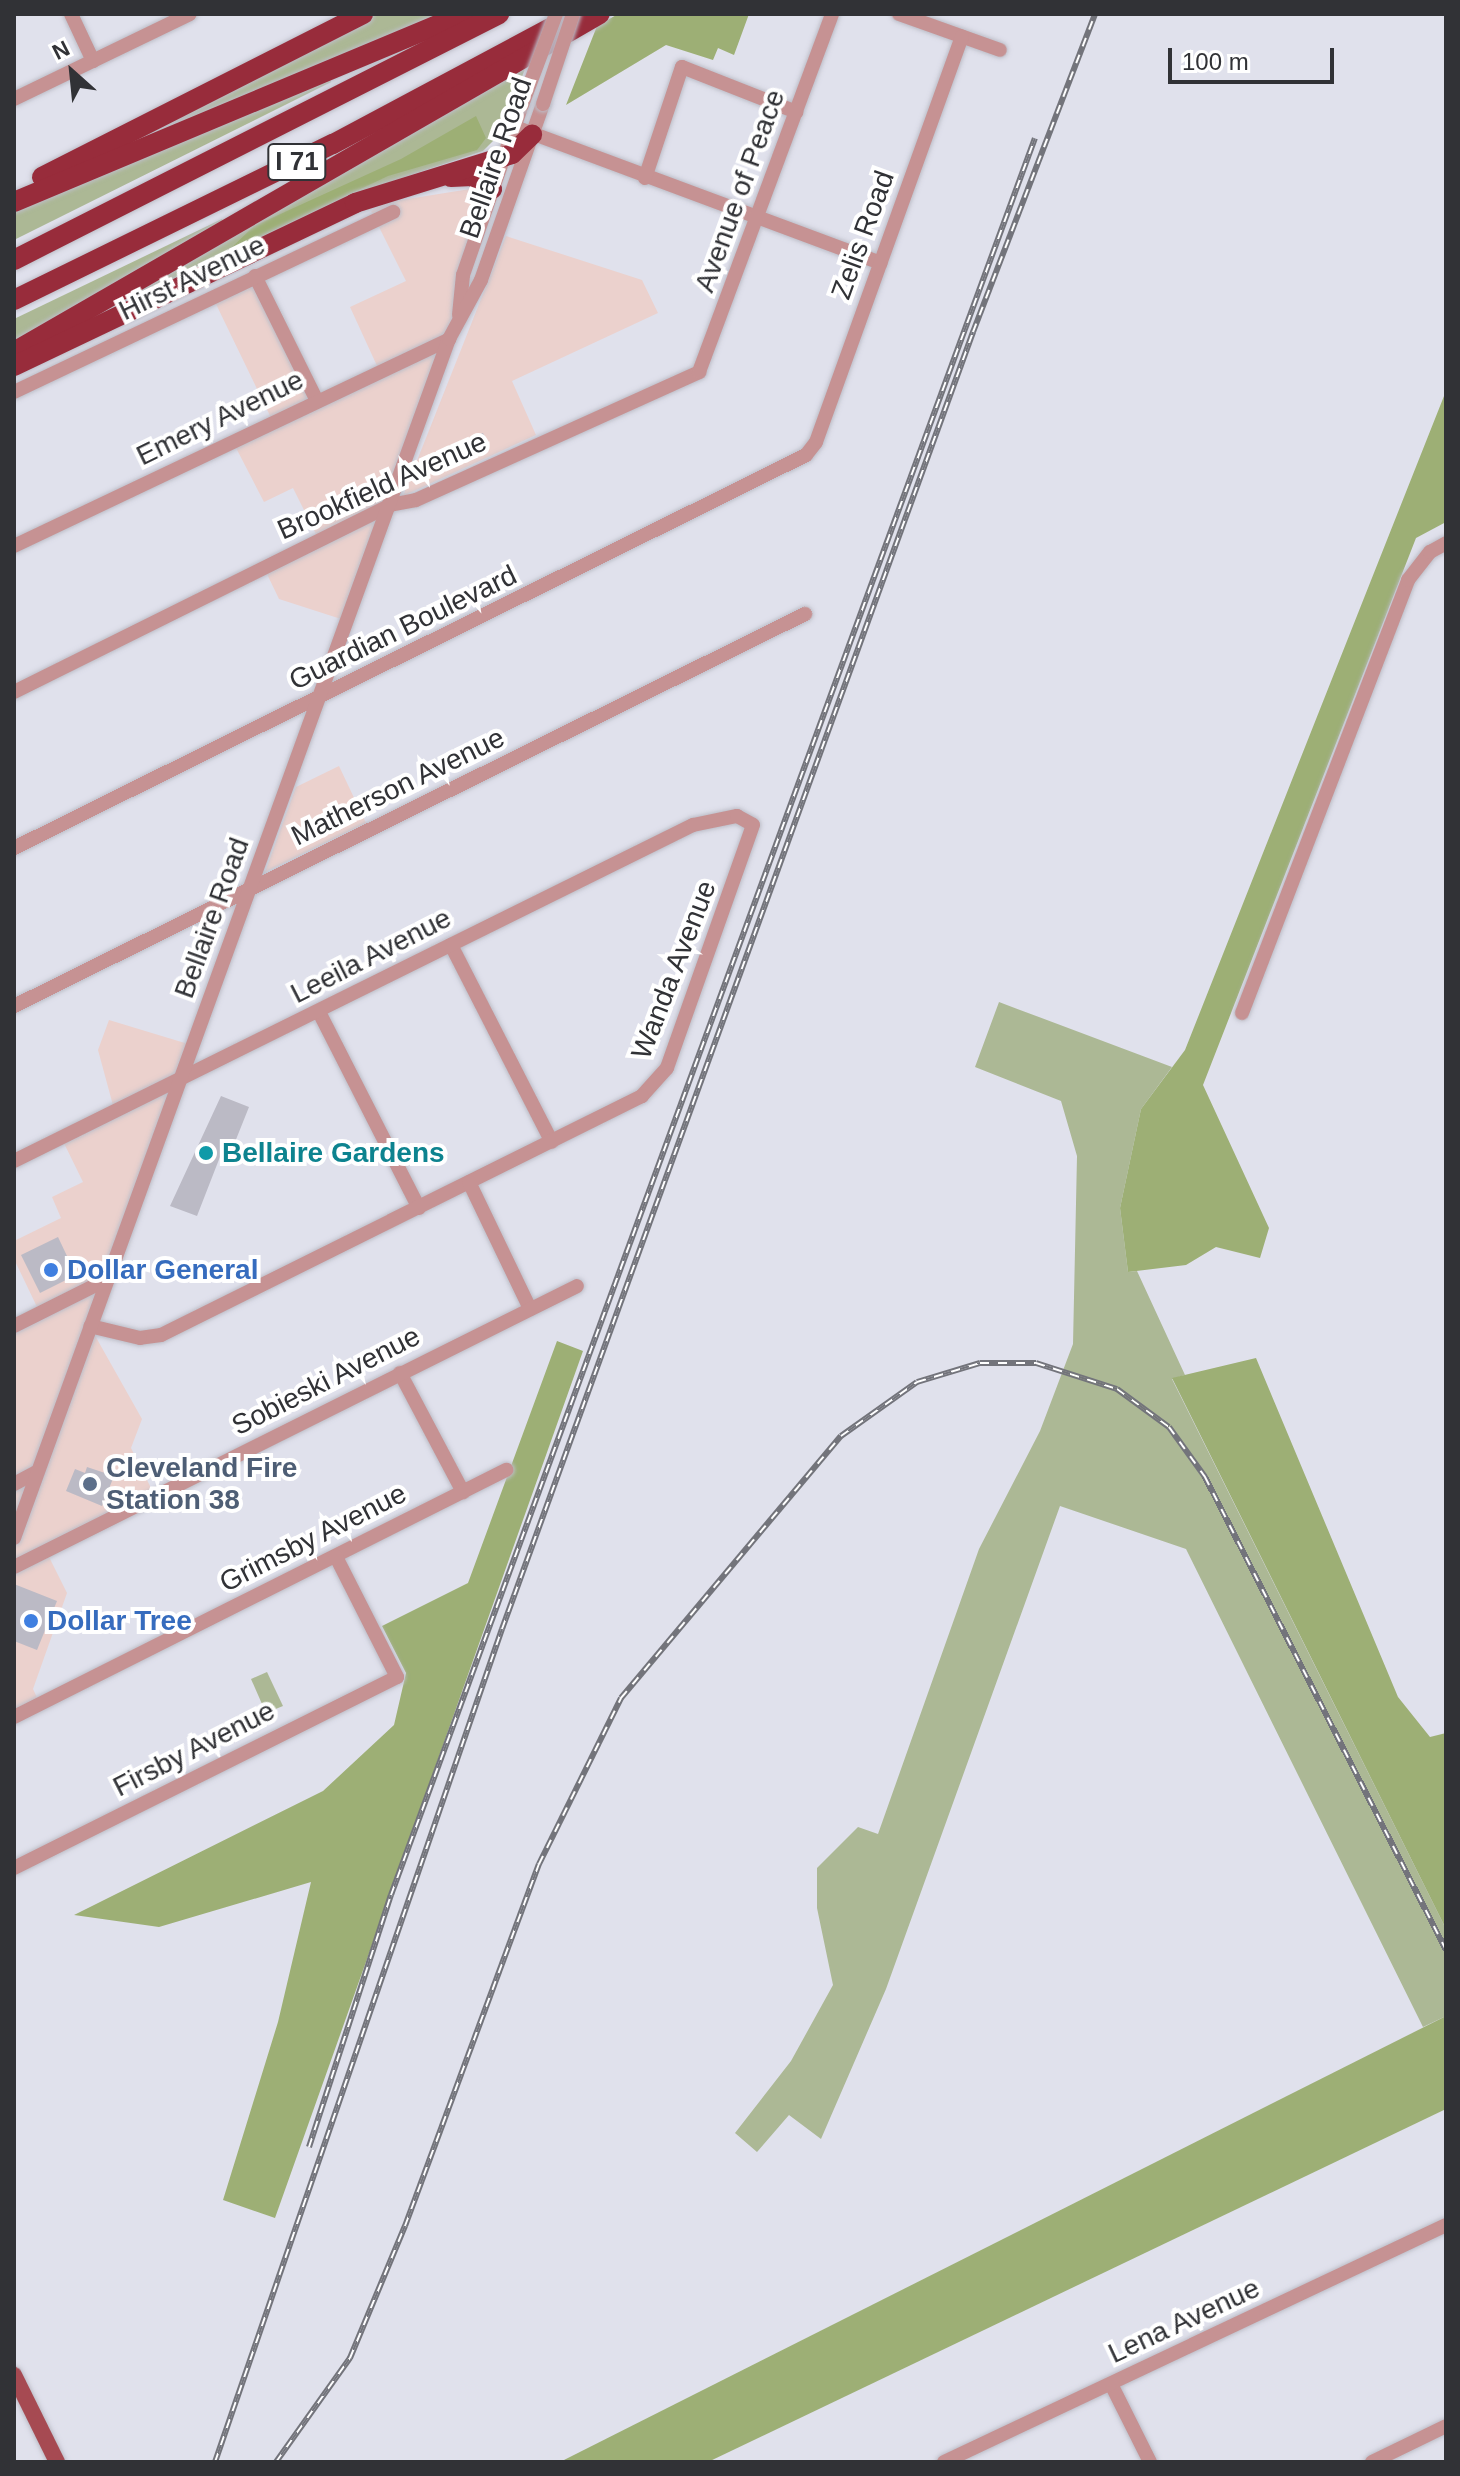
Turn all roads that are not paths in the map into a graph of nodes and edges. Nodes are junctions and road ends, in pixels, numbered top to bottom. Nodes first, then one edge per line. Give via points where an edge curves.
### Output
1 (71, 14) edge
2 (190, 14) edge
3 (363, 14) edge
4 (464, 14) edge
5 (499, 14) edge
6 (556, 14) edge
7 (574, 14) edge
8 (600, 14) edge
9 (832, 14) edge
10 (899, 14) edge
11 (962, 37) junction
12 (1000, 50) dead end
13 (93, 61) junction
14 (14, 99) edge
15 (796, 112) junction
16 (523, 131) junction
17 (504, 158) junction
18 (645, 178) junction
19 (428, 180) junction
20 (492, 189) junction
21 (14, 191) edge
22 (14, 202) edge
23 (393, 212) dead end
24 (758, 218) junction
25 (14, 260) edge
26 (880, 263) junction
27 (255, 276) junction
28 (14, 300) edge
29 (459, 315) junction
30 (449, 339) junction
31 (14, 352) edge
32 (14, 366) edge
33 (689, 379) joint
34 (14, 392) edge
35 (317, 401) junction
36 (812, 449) joint
37 (390, 505) junction
38 (1446, 543) edge
39 (14, 546) edge
40 (805, 614) dead end
41 (14, 692) edge
42 (319, 700) junction
43 (753, 825) joint
44 (14, 848) edge
45 (248, 891) junction
46 (451, 945) junction
47 (14, 1006) edge
48 (319, 1012) junction
49 (1242, 1013) dead end
50 (181, 1079) junction
51 (552, 1142) junction
52 (14, 1161) edge
53 (469, 1182) junction
54 (419, 1208) junction
55 (108, 1279) junction
56 (577, 1286) dead end
57 (530, 1309) junction
58 (14, 1326) edge
59 (90, 1326) junction
60 (400, 1373) junction
61 (506, 1470) dead end
62 (35, 1473) junction
63 (14, 1484) edge
64 (463, 1492) junction
65 (14, 1538) edge
66 (336, 1557) junction
67 (14, 1567) edge
68 (14, 1717) edge
69 (14, 1868) edge
70 (1445, 2227) edge
71 (14, 2375) edge
72 (1111, 2384) junction
73 (1446, 2426) edge
74 (57, 2462) edge
75 (944, 2462) edge
76 (1150, 2462) edge
77 (1372, 2462) edge

1 - 13 street
2 - 13 street
3 - 21 highway
4 - 22 highway
5 - 25 highway, I 71
6 - 16 street, Bellaire Road, bridge via 522,105
7 - 16 street, Bellaire Road, bridge via 543,104
7 - 28 highway, I 71 via 346,138
8 - 31 highway
9 - 15 street, Avenue of Peace
10 - 11 street
11 - 12 street
11 - 26 street, Zelis Road
13 - 14 street
15 - 18 street via 682,67
15 - 24 street, Avenue of Peace
16 - 17 highway
16 - 18 street
16 - 29 street, Bellaire Road via 481,280
17 - 19 highway
17 - 20 street, Bellaire Road
18 - 24 street
19 - 20 highway via 467,175
19 - 32 highway via 355,203
20 - 29 street, Bellaire Road via 456,297
23 - 27 street, Hirst Avenue
24 - 26 street
24 - 33 street, Avenue of Peace via 706,362
26 - 36 street, Zelis Road
27 - 34 street, Hirst Avenue
27 - 35 street
29 - 30 street, Bellaire Road
30 - 35 street, Emery Avenue
30 - 37 street, Bellaire Road
33 - 37 street, Brookfield Avenue via 416,500
35 - 39 street, Emery Avenue
36 - 42 street, Guardian Boulevard
37 - 41 street, Brookfield Avenue
37 - 42 street, Bellaire Road
38 - 49 street via 1430,552 1408,580
40 - 45 street, Matherson Avenue
42 - 44 street, Guardian Boulevard
42 - 45 street, Bellaire Road
43 - 46 street, Leeila Avenue via 737,816 693,825
43 - 51 street, Wanda Avenue via 658,1082
45 - 47 street, Matherson Avenue
45 - 50 street, Bellaire Road
46 - 48 street, Leeila Avenue
46 - 51 street
48 - 50 street, Leeila Avenue
48 - 54 street
50 - 52 street, Leeila Avenue
50 - 55 street, Bellaire Road
51 - 53 street, Wanda Avenue
53 - 54 street, Wanda Avenue
53 - 57 street
54 - 59 street, Wanda Avenue via 161,1335 140,1338
55 - 58 street
55 - 59 street, Bellaire Road
56 - 57 street, Sobieski Avenue
57 - 60 street, Sobieski Avenue
59 - 62 street, Bellaire Road
60 - 64 street
60 - 67 street, Sobieski Avenue
61 - 64 street, Grimsby Avenue
62 - 63 street
62 - 65 street, Bellaire Road
64 - 66 street, Grimsby Avenue
66 - 68 street, Grimsby Avenue
66 - 69 street, Firsby Avenue via 397,1677
70 - 72 street, Lena Avenue
71 - 74 main road
72 - 75 street, Lena Avenue
72 - 76 street
73 - 77 street

